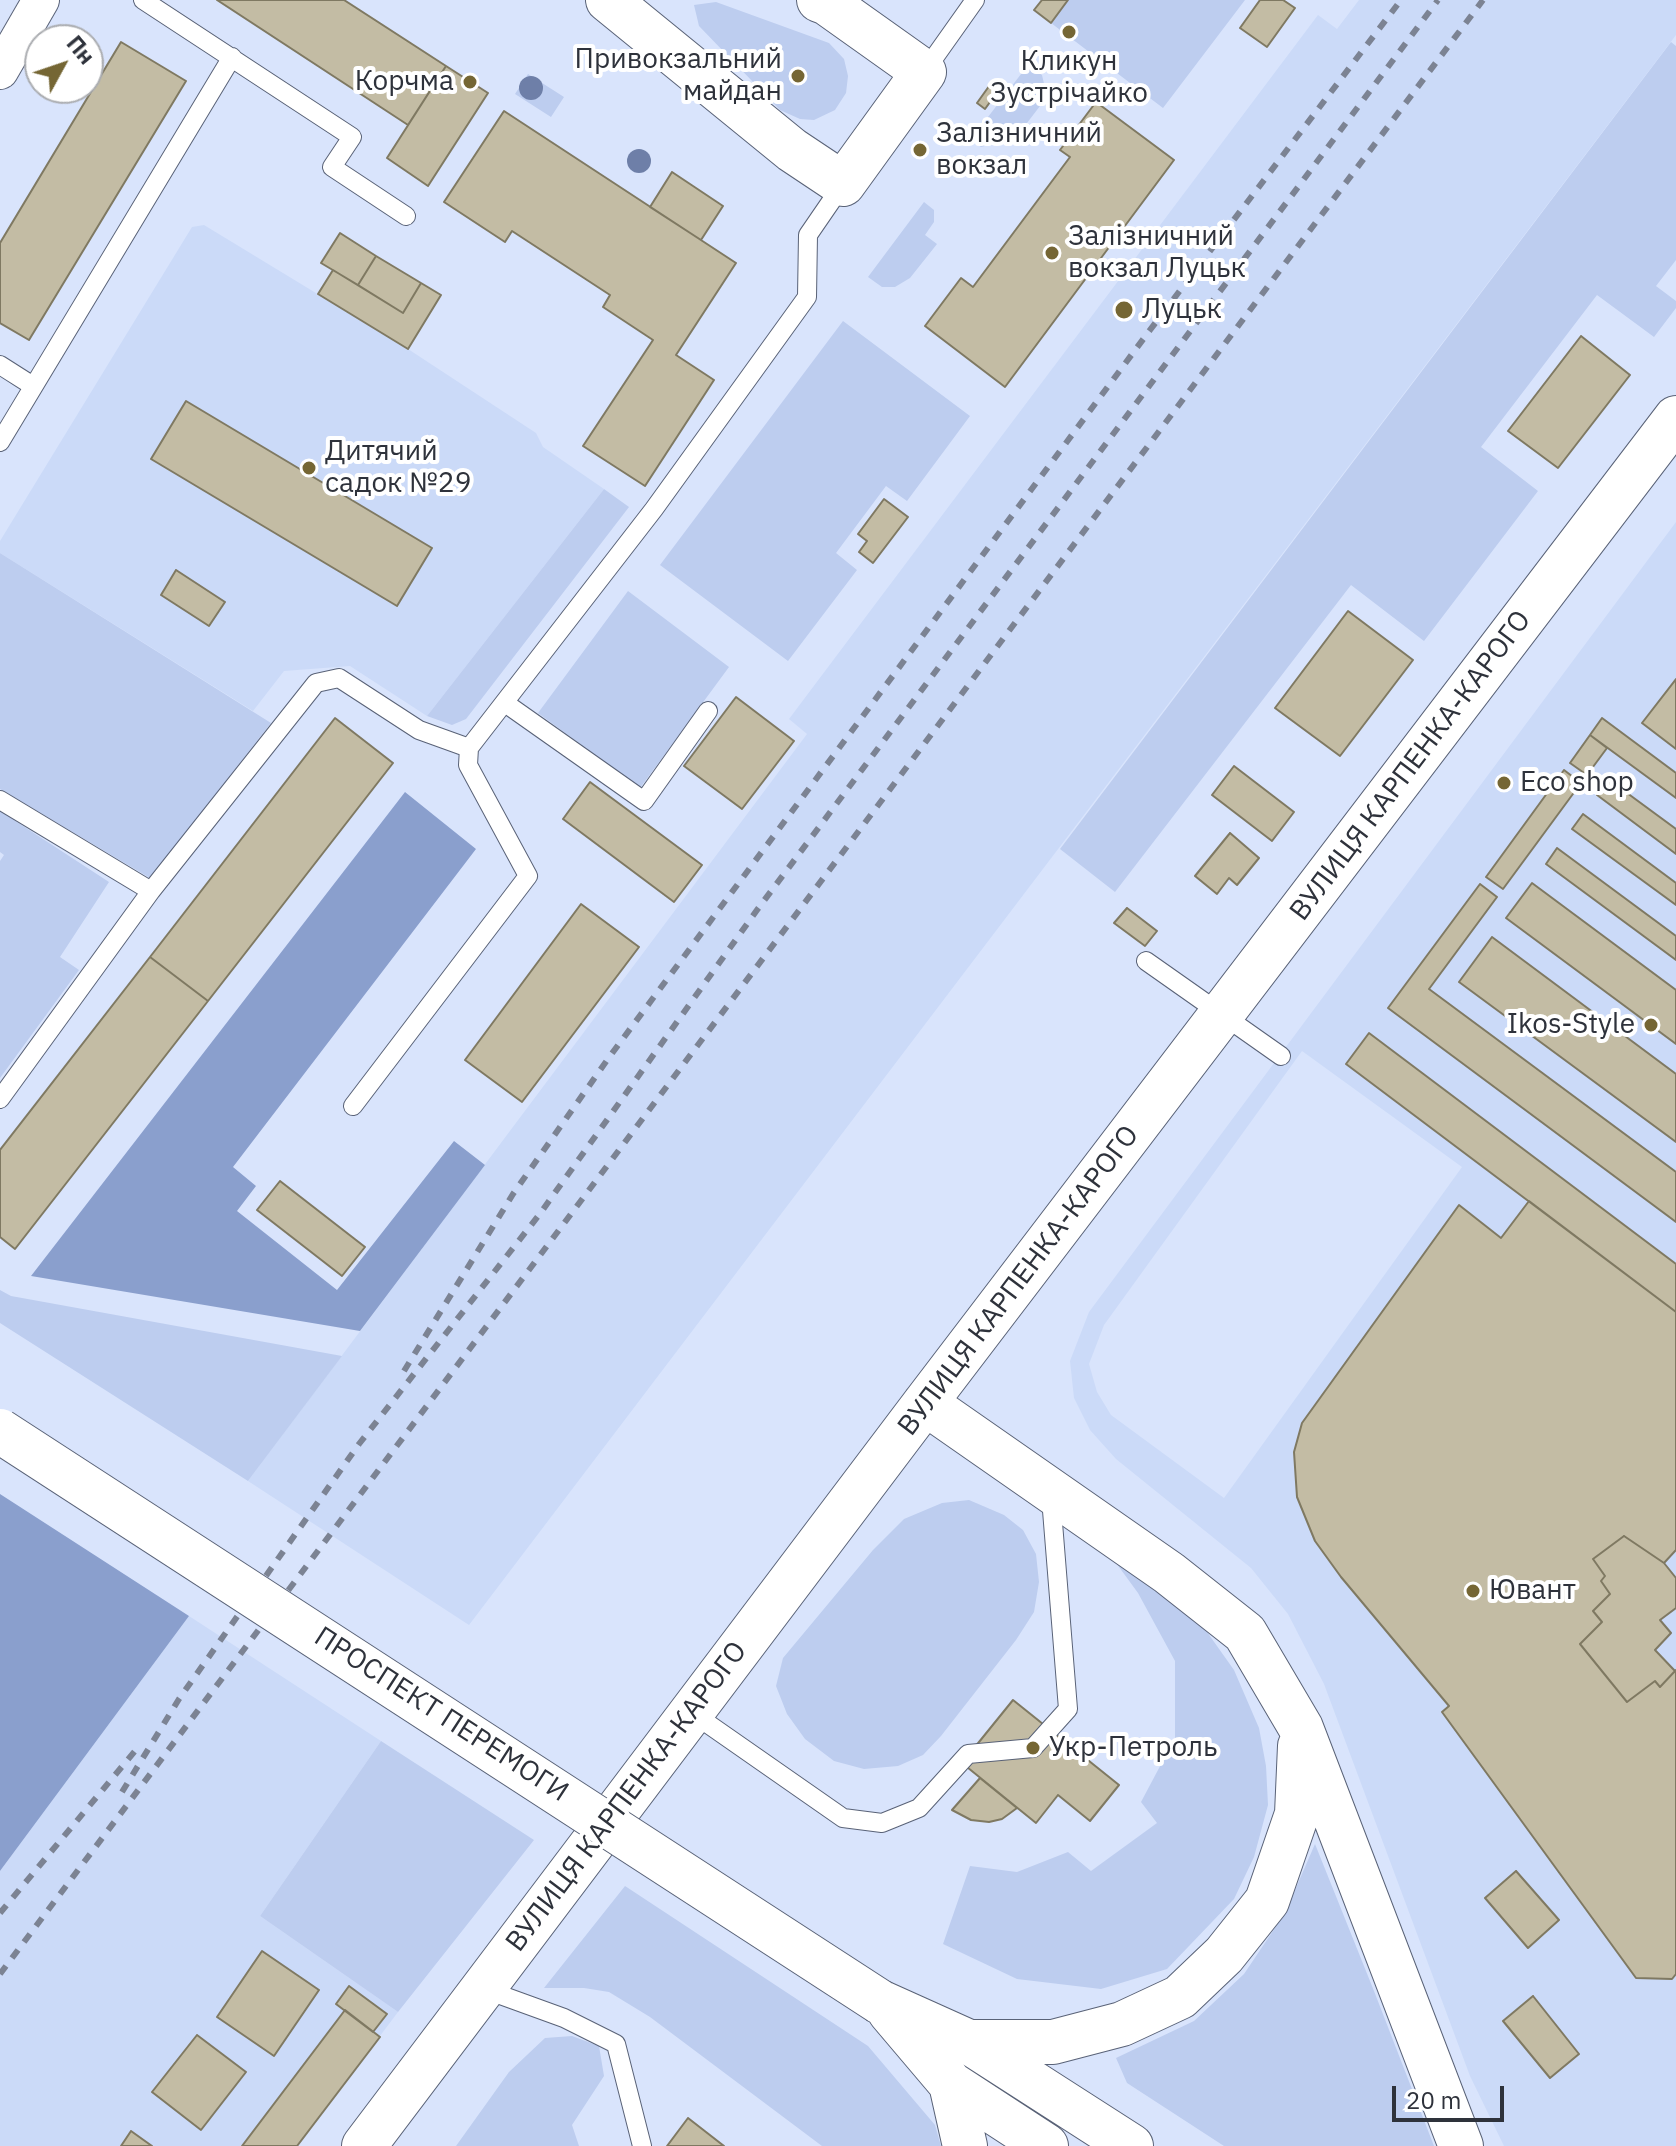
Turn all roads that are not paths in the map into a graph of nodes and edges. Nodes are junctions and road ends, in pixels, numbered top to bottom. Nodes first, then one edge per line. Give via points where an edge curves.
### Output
1 (41, 0) edge
2 (143, 0) edge
3 (608, 0) edge
4 (819, 0) edge
5 (975, 0) edge
6 (232, 57) junction
7 (0, 71) edge
8 (924, 72) junction
9 (843, 184) junction
10 (406, 216) dead end
11 (0, 365) edge
12 (33, 386) junction
13 (1676, 418) edge
14 (0, 442) edge
15 (505, 703) junction
16 (708, 711) dead end
17 (469, 748) junction
18 (0, 800) edge
19 (151, 891) junction
20 (1146, 961) dead end
21 (1223, 1015) junction
22 (1281, 1056) dead end
23 (0, 1099) edge
24 (353, 1106) dead end
25 (925, 1403) junction
26 (0, 1431) edge
27 (1051, 1491) junction
28 (691, 1712) junction
29 (1301, 1728) junction
30 (482, 1988) junction
31 (880, 2002) junction
32 (969, 2042) junction
33 (951, 2084) junction
34 (364, 2146) edge
35 (642, 2146) edge
36 (965, 2146) edge
37 (1046, 2146) edge
38 (1131, 2146) edge
39 (1461, 2146) edge

1 - 7 street
2 - 6 lane
3 - 9 main road via 792,150
4 - 8 main road
5 - 8 lane
6 - 10 lane via 352,137 332,167
6 - 12 lane
8 - 9 main road
9 - 15 lane via 808,235 807,297
11 - 12 lane
12 - 14 lane
13 - 21 main road, ВУЛИЦЯ КАРПЕНКА-КАРОГО
15 - 16 lane via 644,801
15 - 17 lane
17 - 19 lane via 419,730 339,678 316,683
17 - 24 lane via 468,765 528,876
18 - 19 lane
19 - 23 lane
20 - 21 lane
21 - 22 lane
21 - 25 main road, ВУЛИЦЯ КАРПЕНКА-КАРОГО
25 - 27 main road
25 - 28 main road, ВУЛИЦЯ КАРПЕНКА-КАРОГО
26 - 31 main road, ПРОСПЕКТ ПЕРЕМОГИ, bridge
27 - 28 lane via 1068,1709 1033,1748 968,1754 919,1808 882,1823 843,1818
27 - 29 main road via 1245,1633
28 - 30 main road, ВУЛИЦЯ КАРПЕНКА-КАРОГО
29 - 32 main road via 1297,1814 1267,1901 1213,1966 1180,1997 1122,2024 1053,2042
29 - 39 main road
30 - 34 main road, ВУЛИЦЯ КАРПЕНКА-КАРОГО
30 - 35 lane via 616,2044
31 - 32 main road
31 - 33 main road
32 - 38 main road
33 - 36 main road
33 - 37 main road

